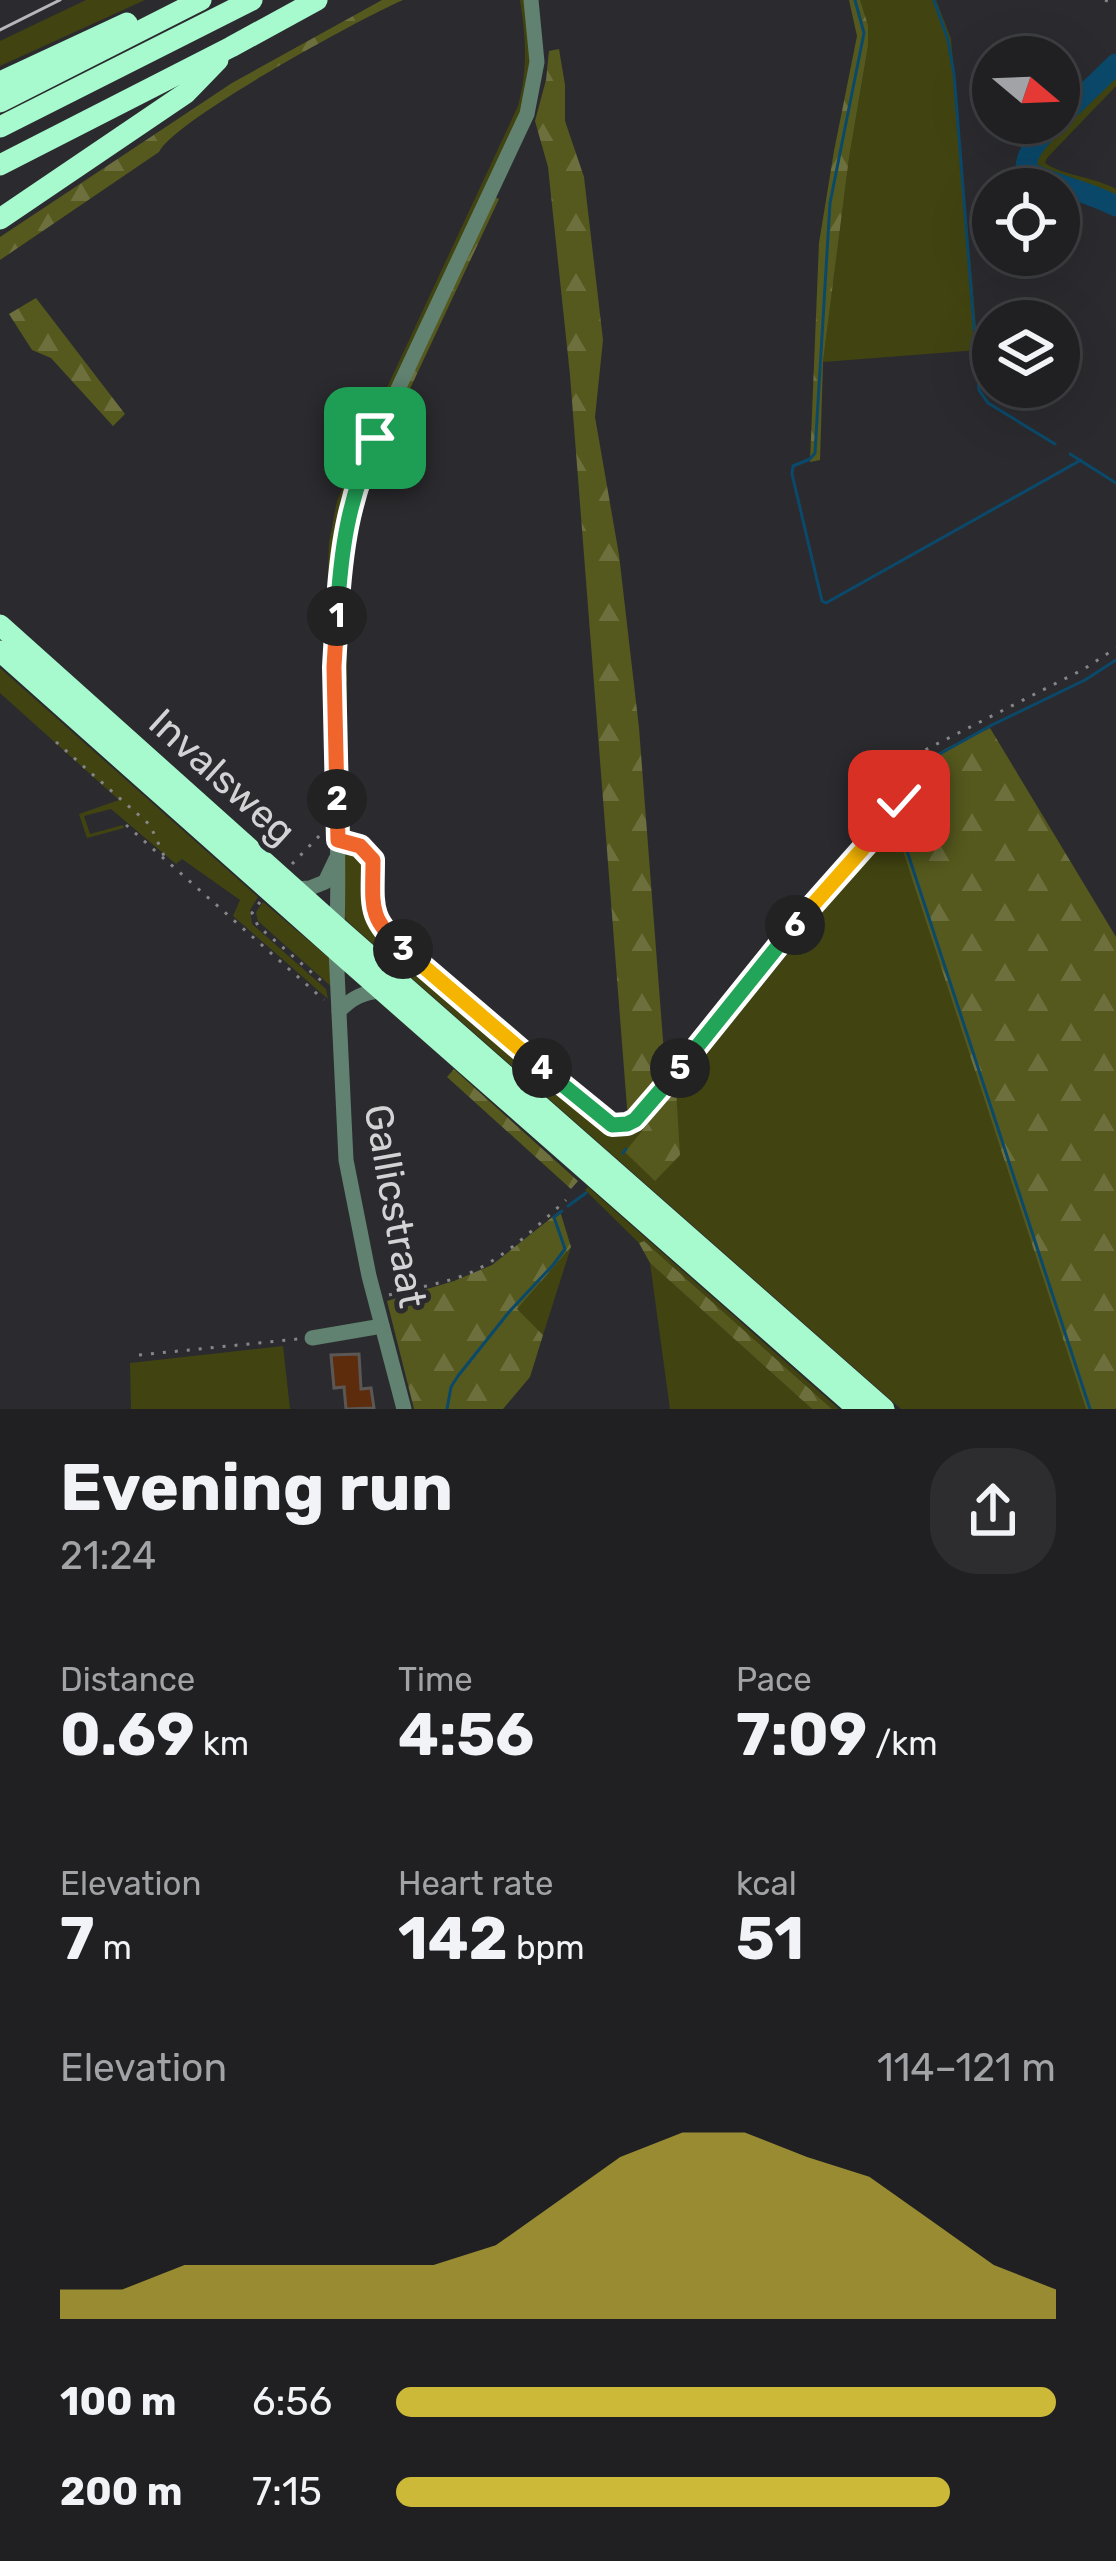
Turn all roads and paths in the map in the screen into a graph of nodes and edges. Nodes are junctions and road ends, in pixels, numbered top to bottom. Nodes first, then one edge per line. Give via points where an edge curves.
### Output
1 (176, 0) edge
2 (200, 0) edge
3 (251, 0) edge
4 (317, 0) edge
5 (1105, 0) edge
6 (1116, 4) edge
7 (532, 6) edge
8 (231, 47) junction
9 (0, 82) edge
10 (0, 102) edge
11 (0, 127) edge
12 (0, 165) edge
13 (0, 219) edge
14 (0, 625) edge
15 (1116, 648) edge
16 (0, 651) edge
17 (56, 742) dead end
18 (338, 819) junction
19 (126, 824) dead end
20 (337, 848) junction
21 (166, 860) junction
22 (291, 878) junction
23 (337, 939) junction
24 (382, 991) junction
25 (339, 1011) junction
26 (566, 1200) dead end
27 (382, 1297) dead end
28 (382, 1326) junction
29 (312, 1337) joint
30 (139, 1355) dead end
31 (404, 1409) edge
32 (858, 1409) edge
33 (884, 1409) edge

1 - 9 highway
2 - 10 highway
3 - 11 highway
4 - 8 highway
5 - 6 path
7 - 18 street, Gallicstraat via 537,62 527,114 375,438 345,524 334,667
8 - 12 highway
8 - 13 highway via 186,93
14 - 22 highway, Invalsweg
15 - 20 path via 913,761 890,818 627,1124 612,1125 590,1108 382,931 373,908 373,860 360,846
16 - 23 highway, Invalsweg
17 - 21 path via 150,825
18 - 20 street, Gallicstraat
18 - 22 path
19 - 21 path
20 - 22 street via 325,882
20 - 23 street, Gallicstraat
21 - 25 path
22 - 23 highway, Invalsweg
23 - 24 highway, Invalsweg
23 - 25 street, Gallicstraat
23 - 33 highway, Invalsweg
24 - 25 street via 365,992
24 - 32 highway, Invalsweg
25 - 28 street, Gallicstraat via 346,1160
26 - 27 path via 515,1245 465,1274
28 - 29 street
28 - 31 street, Gallicstraat
29 - 30 path

